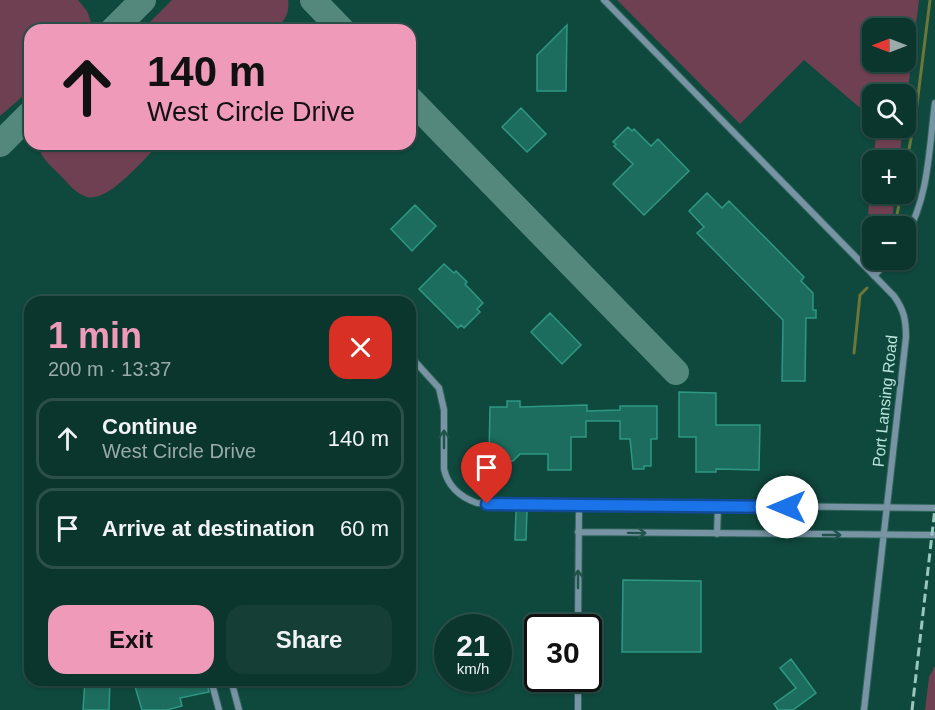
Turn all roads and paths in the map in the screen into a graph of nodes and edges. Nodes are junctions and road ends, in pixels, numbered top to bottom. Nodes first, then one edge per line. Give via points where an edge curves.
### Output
1 (604, 0) edge
2 (935, 103) edge
3 (916, 220) edge
4 (879, 270) edge
5 (874, 276) junction
6 (416, 363) edge
7 (579, 505) junction
8 (718, 506) junction
9 (887, 507) junction
10 (935, 508) edge
11 (578, 532) junction
12 (717, 534) junction
13 (884, 535) junction
14 (935, 536) edge
15 (578, 614) edge
16 (213, 686) edge
17 (233, 686) edge
18 (578, 692) edge
19 (219, 710) edge
20 (239, 710) edge
21 (578, 710) edge
22 (864, 710) edge

1 - 5 street, Port Lansing Road
2 - 3 street via 923,196
4 - 5 street
5 - 9 street, Port Lansing Road via 894,296 906,319
7 -> 6 street via 487,504 458,494 444,469 444,410 439,388
7 - 8 street
7 - 11 street
8 - 9 street
8 - 12 street
9 - 10 street
9 - 13 street, Port Lansing Road
11 -> 12 street
15 -> 11 street
12 -> 13 street
13 - 14 street
13 - 22 street, Port Lansing Road
16 - 19 street
17 - 20 street
18 - 21 street

